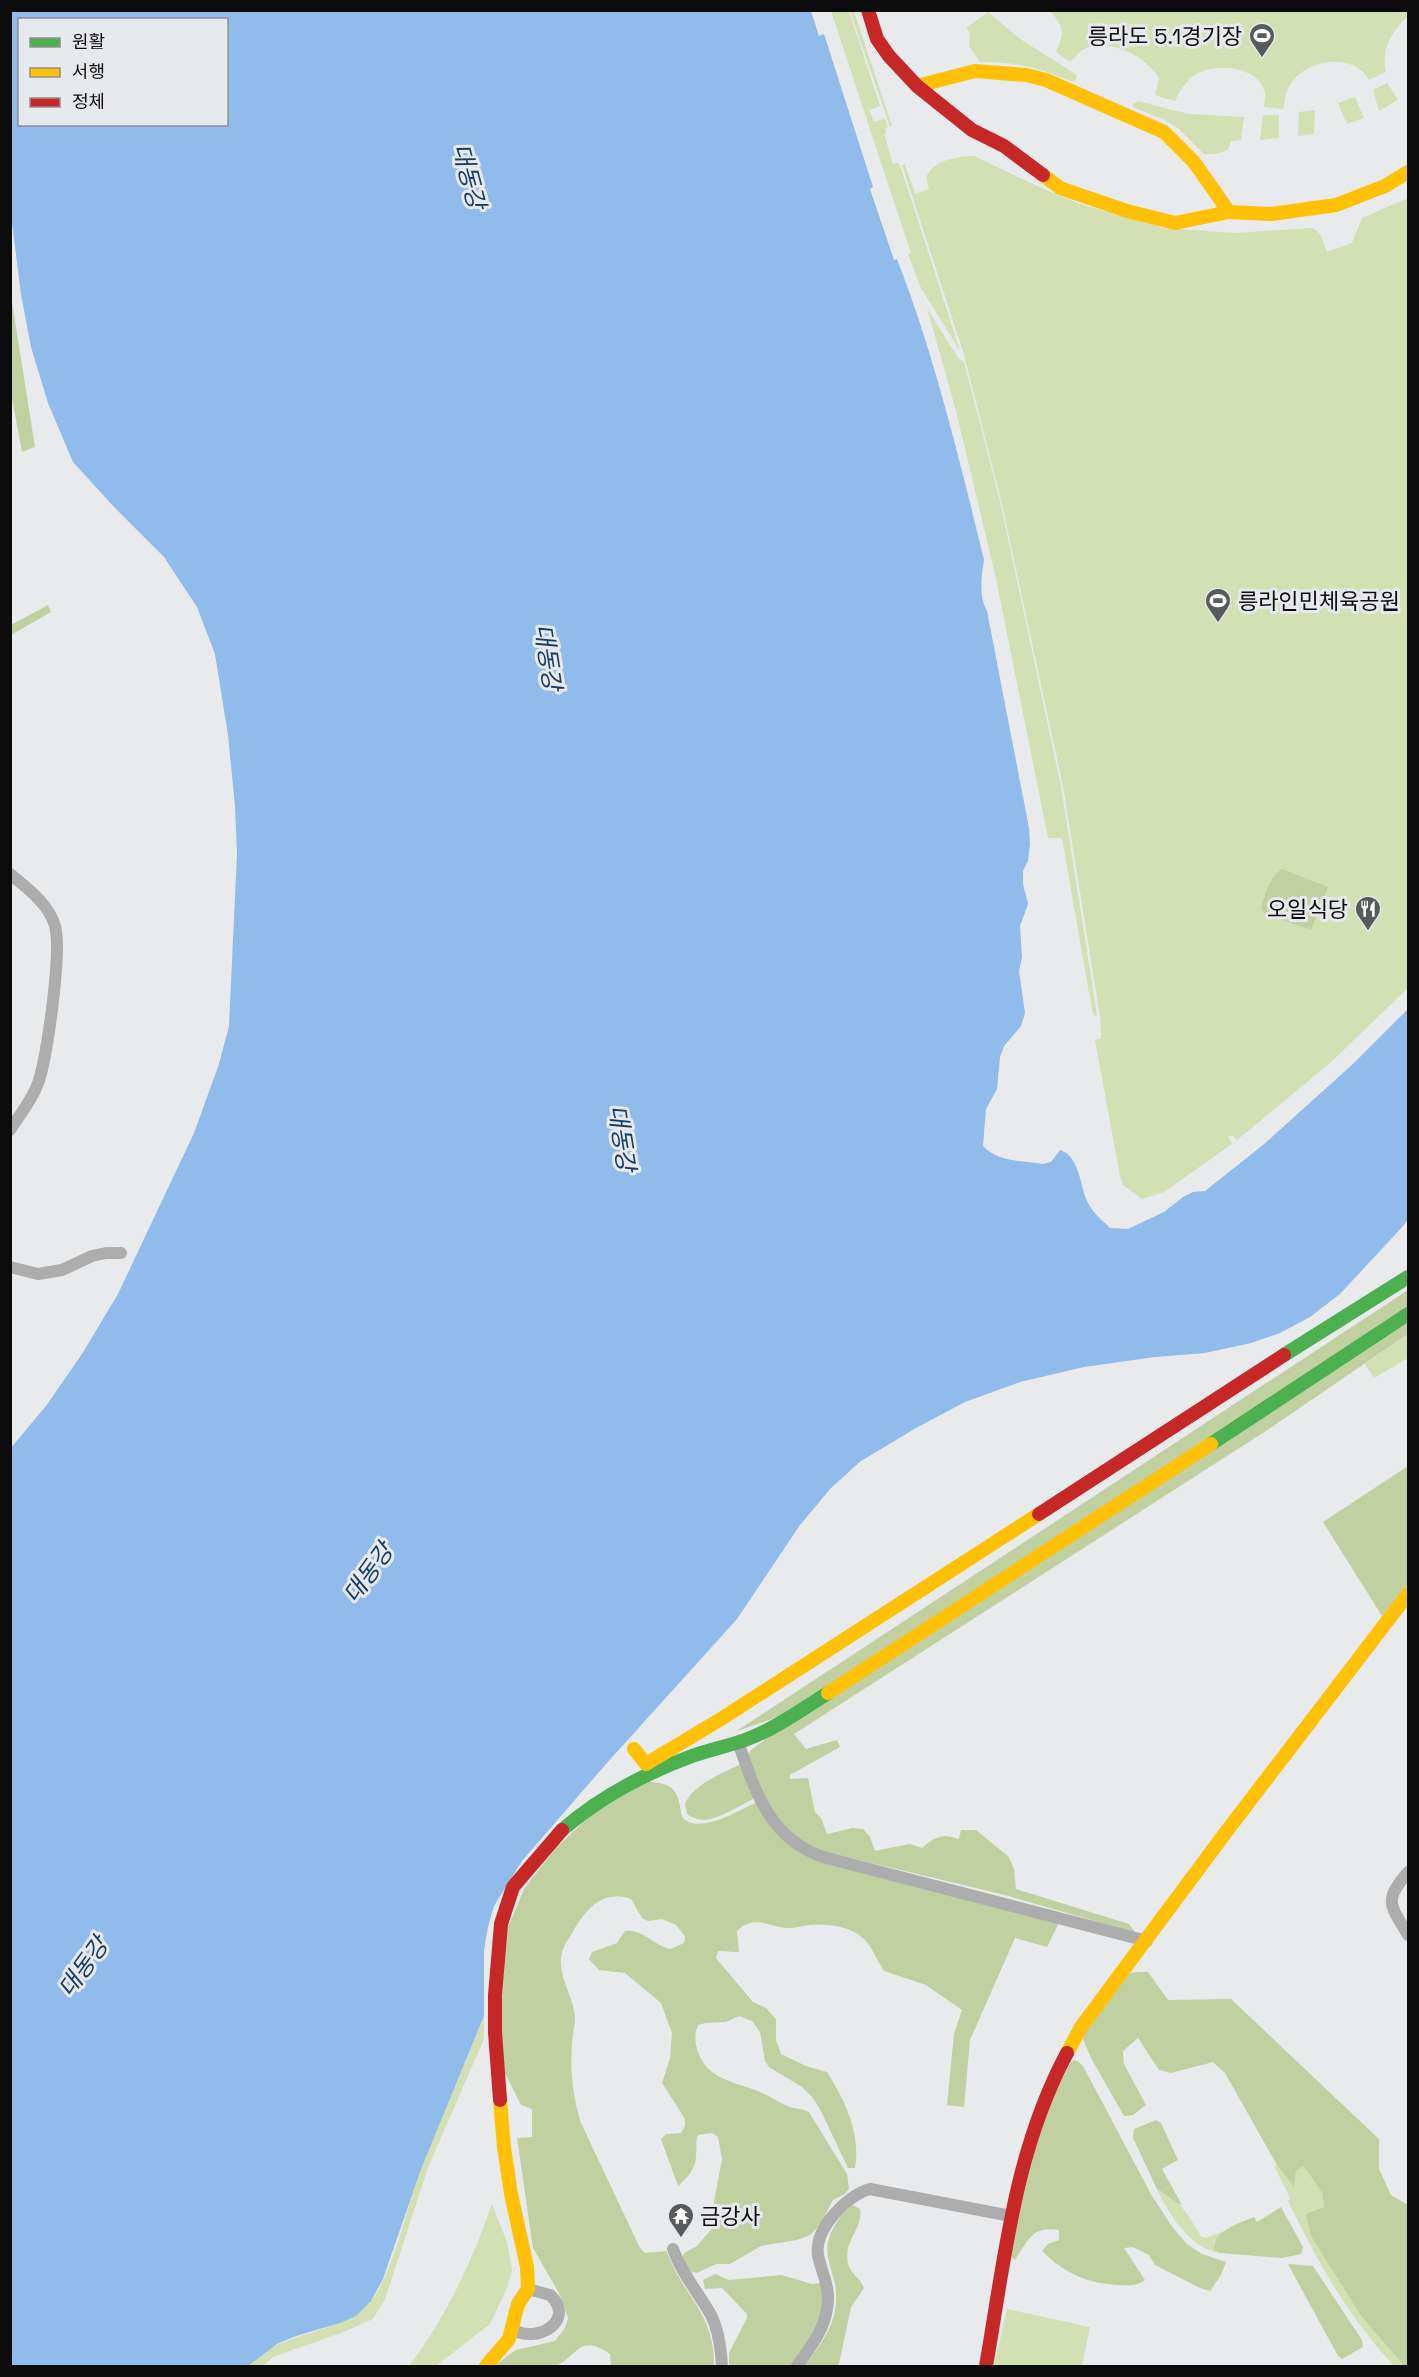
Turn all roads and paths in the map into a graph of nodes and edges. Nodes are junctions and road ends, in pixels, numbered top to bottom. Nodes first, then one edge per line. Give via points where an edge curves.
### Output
1 (868, 10) edge
2 (917, 86) junction
3 (1408, 172) edge
4 (1229, 212) junction
5 (10, 874) edge
6 (10, 1130) edge
7 (121, 1253) dead end
8 (10, 1267) edge
9 (1408, 1277) edge
10 (1408, 1314) edge
11 (1408, 1594) edge
12 (738, 1742) junction
13 (634, 1749) dead end
14 (1408, 1872) edge
15 (1408, 1935) edge
16 (1146, 1941) junction
17 (1011, 2216) junction
18 (673, 2248) dead end
19 (528, 2289) junction
20 (512, 2329) junction
21 (486, 2367) edge
22 (722, 2367) edge
23 (797, 2367) edge
24 (986, 2367) edge

1 - 2 street via 877,39
2 - 4 street via 972,130 1004,146 1060,188 1127,211 1175,222
2 - 4 street via 994,70 1046,80 1158,129 1194,162
3 - 4 street via 1385,186 1336,205 1270,214
5 - 6 street via 32,892 56,927 43,1068 36,1088
7 - 8 street via 92,1256 62,1270 38,1274
9 - 13 street via 721,1719 646,1764
10 - 12 street via 783,1722
11 - 16 street
12 - 16 street via 764,1806 777,1827 800,1848
12 - 19 street via 689,1757 628,1785 581,1813 560,1831 507,1899 500,1935 495,2032 504,2147
14 - 15 street via 1390,1900
16 - 17 street via 1081,2027 1048,2090 1026,2150
17 - 23 street via 870,2189 863,2191 841,2207 821,2235 818,2254 829,2291 827,2310 819,2334
17 - 24 street
18 - 22 street via 679,2265 712,2317 721,2344
19 - 20 street via 518,2304
19 - 20 street via 550,2295 558,2315 549,2330 520,2334
20 - 21 street via 509,2339

